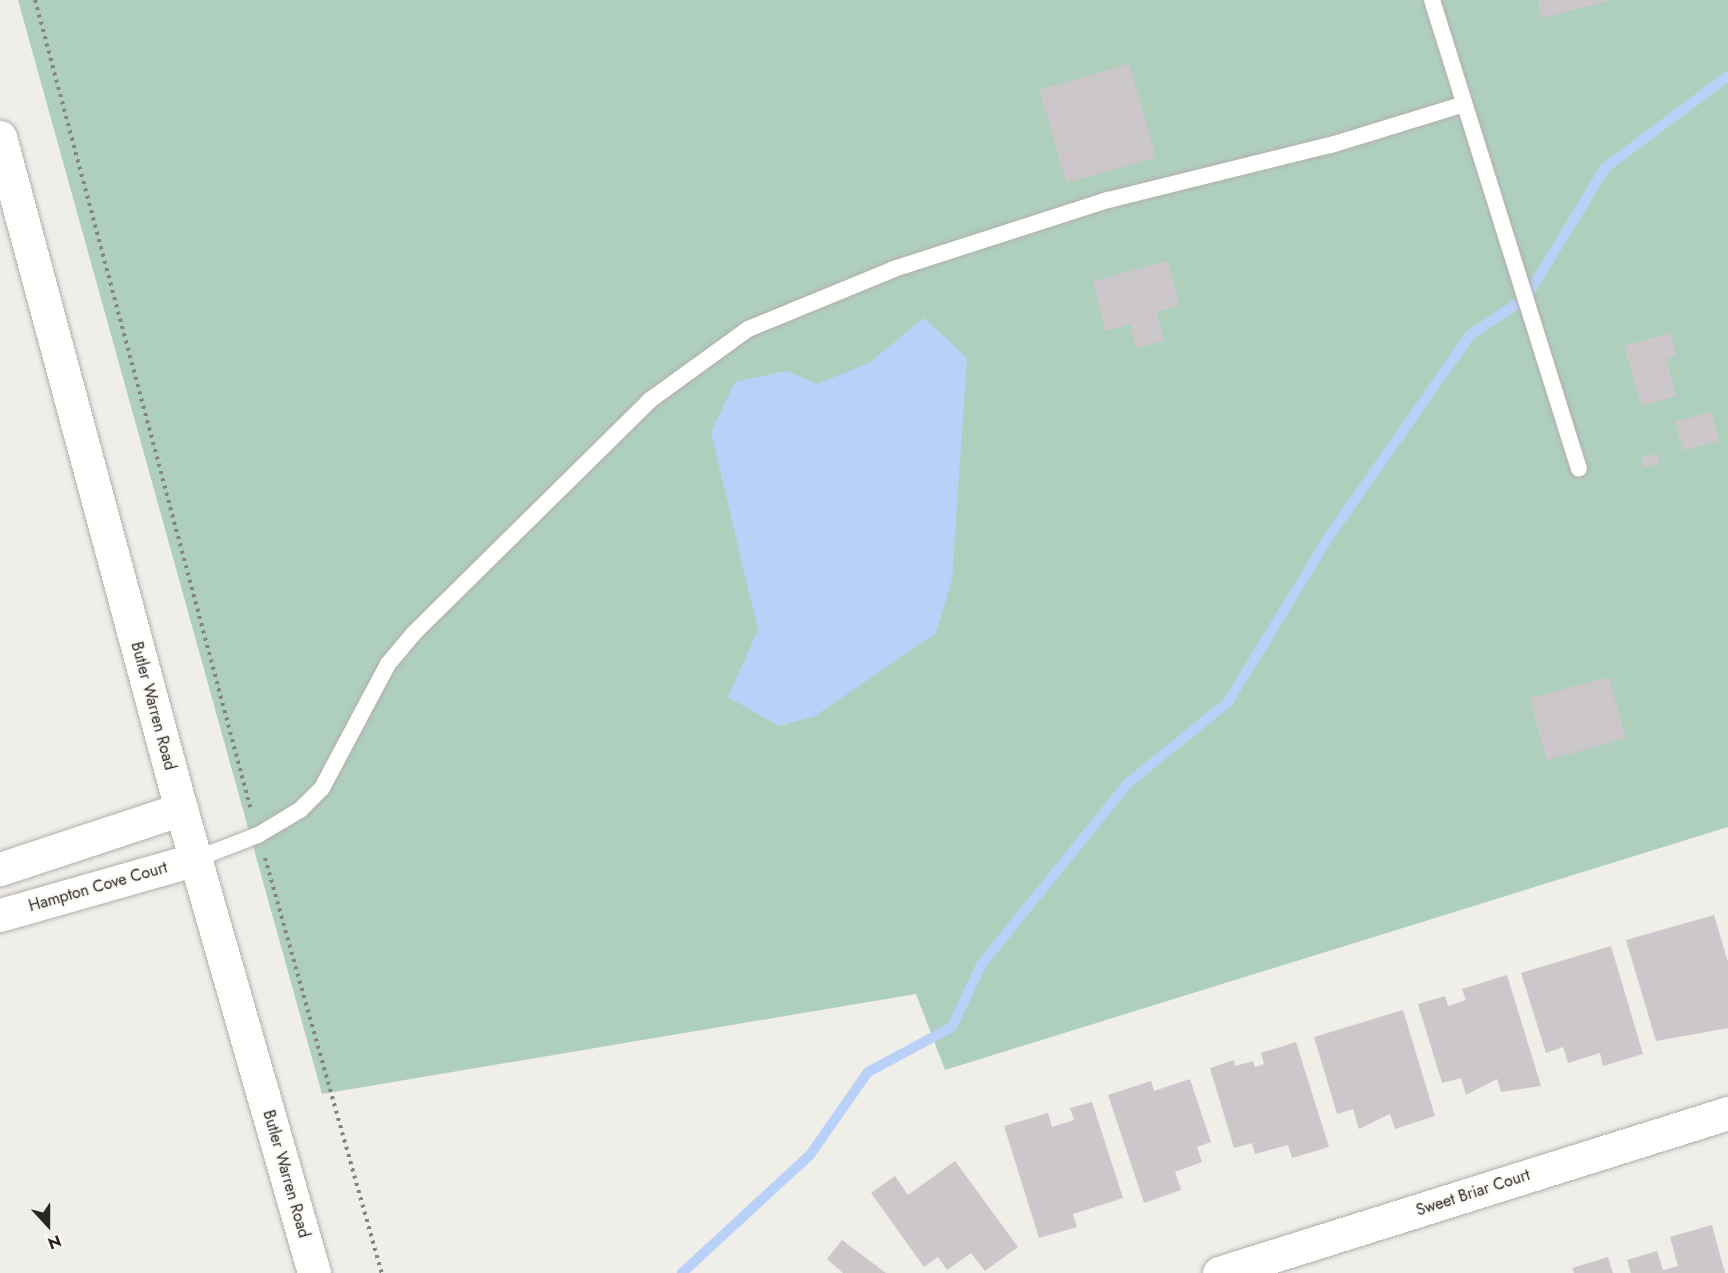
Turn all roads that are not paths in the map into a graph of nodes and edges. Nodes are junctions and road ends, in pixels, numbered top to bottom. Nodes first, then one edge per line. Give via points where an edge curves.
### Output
1 (1432, 0) edge
2 (1464, 104) junction
3 (0, 137) edge
4 (1580, 468) dead end
5 (181, 809) junction
6 (196, 859) junction
7 (0, 869) edge
8 (0, 915) edge
9 (1728, 1113) edge
10 (314, 1273) edge
11 (1219, 1273) edge

1 - 2 lane
2 - 4 lane
2 - 6 lane via 1331,145 1108,200 894,269 748,329 650,400 414,633 388,664 322,788 300,810 258,836
3 - 5 main road, Butler Warren Road
5 - 6 main road, Butler Warren Road
5 - 7 main road
6 - 8 main road, Hampton Cove Court
6 - 10 main road, Butler Warren Road
9 - 11 main road, Sweet Briar Court

